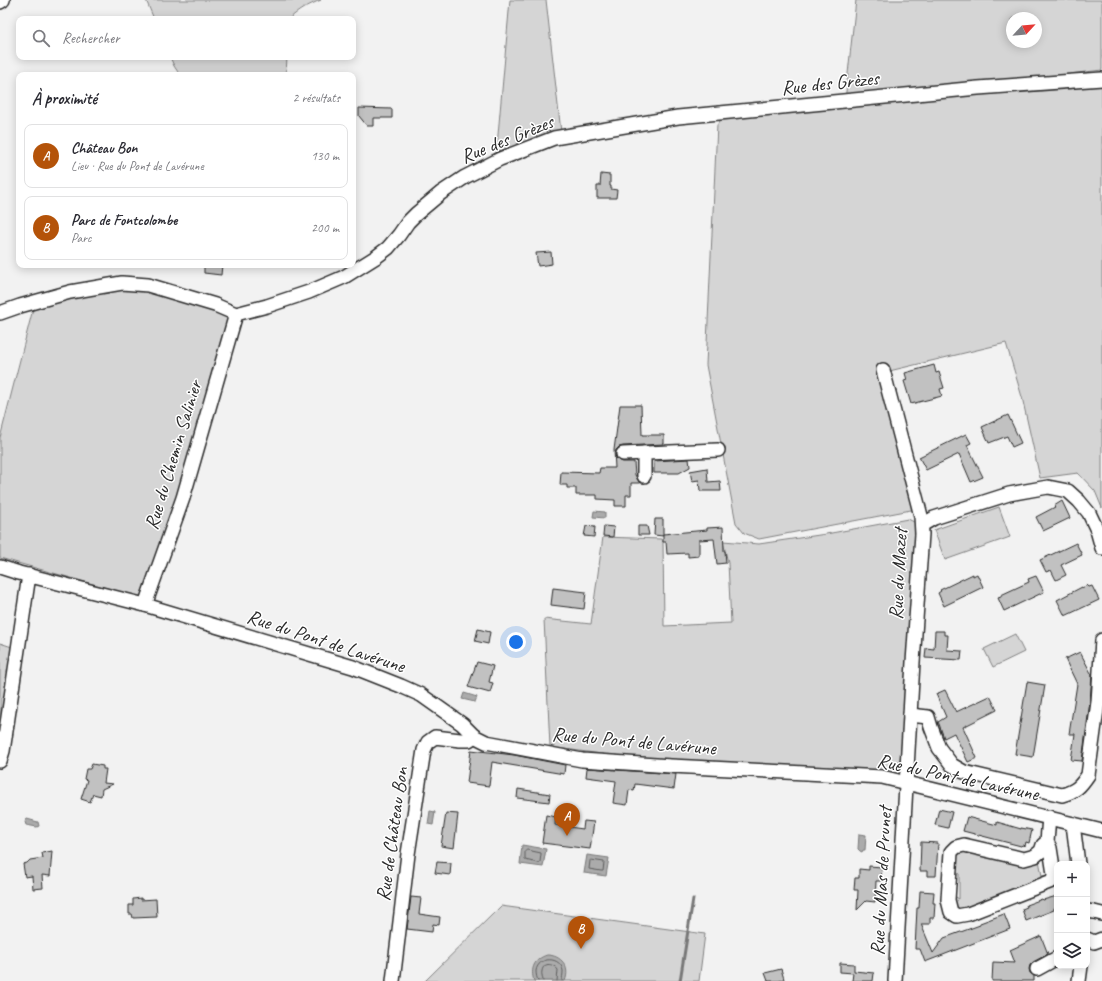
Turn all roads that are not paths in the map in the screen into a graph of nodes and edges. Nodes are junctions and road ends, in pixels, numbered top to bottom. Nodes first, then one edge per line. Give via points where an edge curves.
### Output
1 (3, 0) edge
2 (0, 2) edge
3 (1102, 79) edge
4 (0, 313) edge
5 (236, 314) junction
6 (883, 370) dead end
7 (718, 450) dead end
8 (644, 453) junction
9 (623, 454) dead end
10 (644, 476) dead end
11 (922, 525) junction
12 (1102, 548) edge
13 (0, 567) edge
14 (29, 575) junction
15 (145, 605) junction
16 (1102, 640) edge
17 (910, 715) junction
18 (474, 736) junction
19 (0, 761) edge
20 (906, 784) junction
21 (1049, 817) junction
22 (1073, 824) junction
23 (1102, 831) edge
24 (1047, 842) junction
25 (1078, 861) edge
26 (1090, 911) edge
27 (1102, 914) edge
28 (1102, 939) edge
29 (1090, 940) edge
30 (1054, 960) edge
31 (1037, 969) dead end
32 (1081, 969) edge
33 (393, 981) edge
34 (895, 981) edge
35 (1079, 981) edge

1 - 2 street
3 - 5 street, Rue des Grèzes via 978,88 685,117 554,138 500,159 465,177 441,193 412,218 388,248 344,277 309,292
4 - 5 street via 70,292 122,283 148,285
5 - 15 street, Rue du Chemin Salinier via 183,498
6 - 11 street, Rue du Mazet
7 - 8 street
8 - 9 street
8 - 10 street
11 - 12 street via 934,518 1009,494 1048,487 1068,491 1079,501 1098,530
11 - 17 street, Rue du Mazet
13 - 14 street, Rue du Pont de Lavérune
14 - 15 street, Rue du Pont de Lavérune
14 - 19 street
15 - 18 street, Rue du Pont de Lavérune via 353,667 401,686 421,695 462,724
16 - 17 street via 1098,702 1088,775 1073,792 1062,795 964,772 952,765 940,748 928,717
17 - 20 street, Rue du Mazet
18 - 20 street, Rue du Pont de Lavérune via 486,742 582,760 882,777
18 - 33 street, Rue de Château Bon via 469,740 435,737 428,742 424,750 408,854
20 - 21 street, Rue du Pont de Lavérune
20 - 34 street, Rue du Mas de Prunet
21 - 22 street, Rue du Pont de Lavérune
21 - 24 street
22 - 23 street, Rue du Pont de Lavérune
22 - 25 street
24 - 24 street via 1035,856 1024,859 964,845 956,847 951,852 948,900 951,912 957,916 968,914 1052,881 1054,876
26 - 27 street
28 - 29 street via 1094,942
30 - 31 street
32 - 35 street

